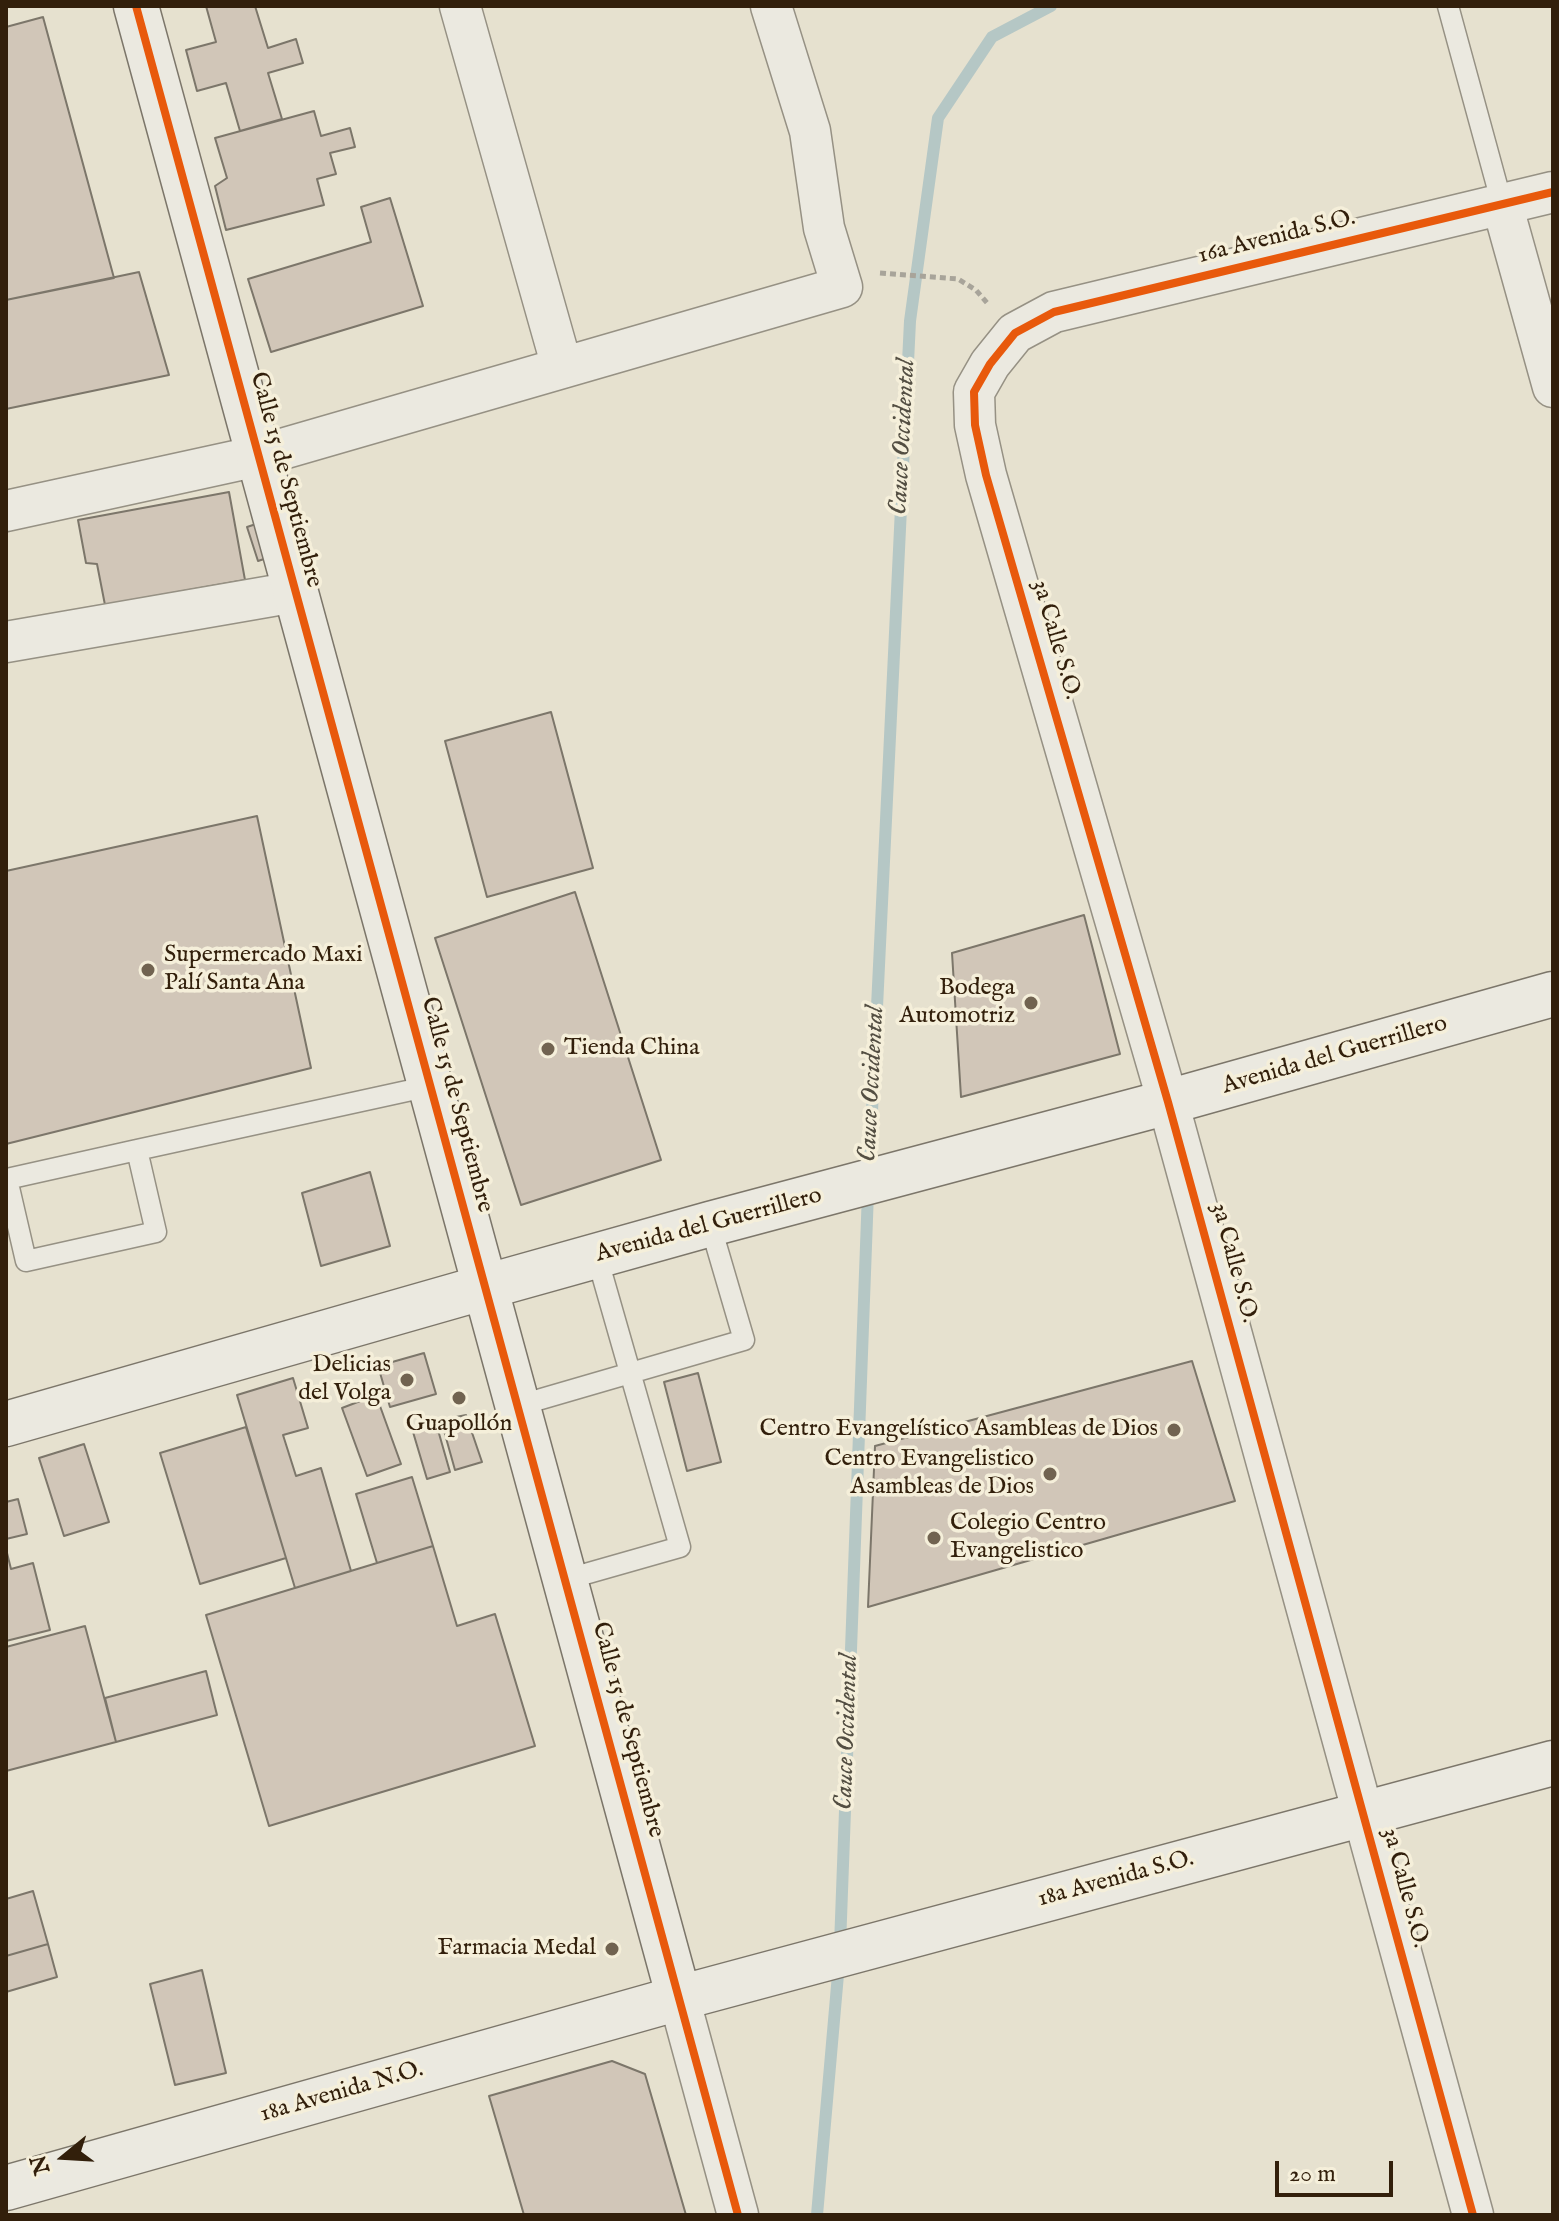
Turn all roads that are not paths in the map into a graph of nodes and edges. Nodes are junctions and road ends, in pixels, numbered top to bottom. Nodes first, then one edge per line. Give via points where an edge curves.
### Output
1 (136, 6) edge
2 (460, 6) edge
3 (771, 6) edge
4 (1448, 6) edge
5 (1553, 192) edge
6 (1502, 204) junction
7 (1015, 333) joint
8 (562, 367) junction
9 (1553, 387) edge
10 (258, 456) junction
11 (6, 511) edge
12 (295, 592) junction
13 (6, 642) edge
14 (1553, 994) edge
15 (430, 1086) junction
16 (1168, 1102) junction
17 (137, 1150) junction
18 (710, 1224) junction
19 (597, 1257) junction
20 (485, 1287) junction
21 (630, 1373) junction
22 (517, 1406) junction
23 (6, 1424) edge
24 (564, 1580) junction
25 (1553, 1763) edge
26 (1363, 1814) junction
27 (679, 1998) junction
28 (6, 2188) edge
29 (738, 2215) edge
30 (1473, 2215) edge

1 - 10 street, Calle 15 de Septiembre
2 - 8 street
3 - 8 street via 810,131 824,228 842,287
4 - 6 lane
5 - 6 street, 16a Avenida S.O.
6 - 7 street, 16a Avenida S.O. via 1054,312
6 - 9 street
7 - 16 street, 3a Calle S.O. via 974,392 975,425
8 - 10 street
10 - 11 street
10 - 12 street, Calle 15 de Septiembre
12 - 13 street
12 - 15 street, Calle 15 de Septiembre
14 - 16 street, Avenida del Guerrillero
15 - 17 lane
15 - 20 street, Calle 15 de Septiembre
16 - 18 street, Avenida del Guerrillero
16 - 26 street, 3a Calle S.O.
17 - 17 lane via 7,1179 26,1261 156,1232
18 - 19 street, Avenida del Guerrillero
18 - 21 lane via 744,1340
19 - 20 street, Avenida del Guerrillero
19 - 21 lane
20 - 22 street, Calle 15 de Septiembre
20 - 23 street, Avenida del Guerrillero
21 - 22 lane
21 - 24 lane via 680,1547
22 - 24 street, Calle 15 de Septiembre
24 - 27 street, Calle 15 de Septiembre
25 - 26 street, 18a Avenida S.O.
26 - 27 street, 18a Avenida S.O.
26 - 30 street, 3a Calle S.O.
27 - 28 street, 18a Avenida N.O.
27 - 29 street, Calle 15 de Septiembre

